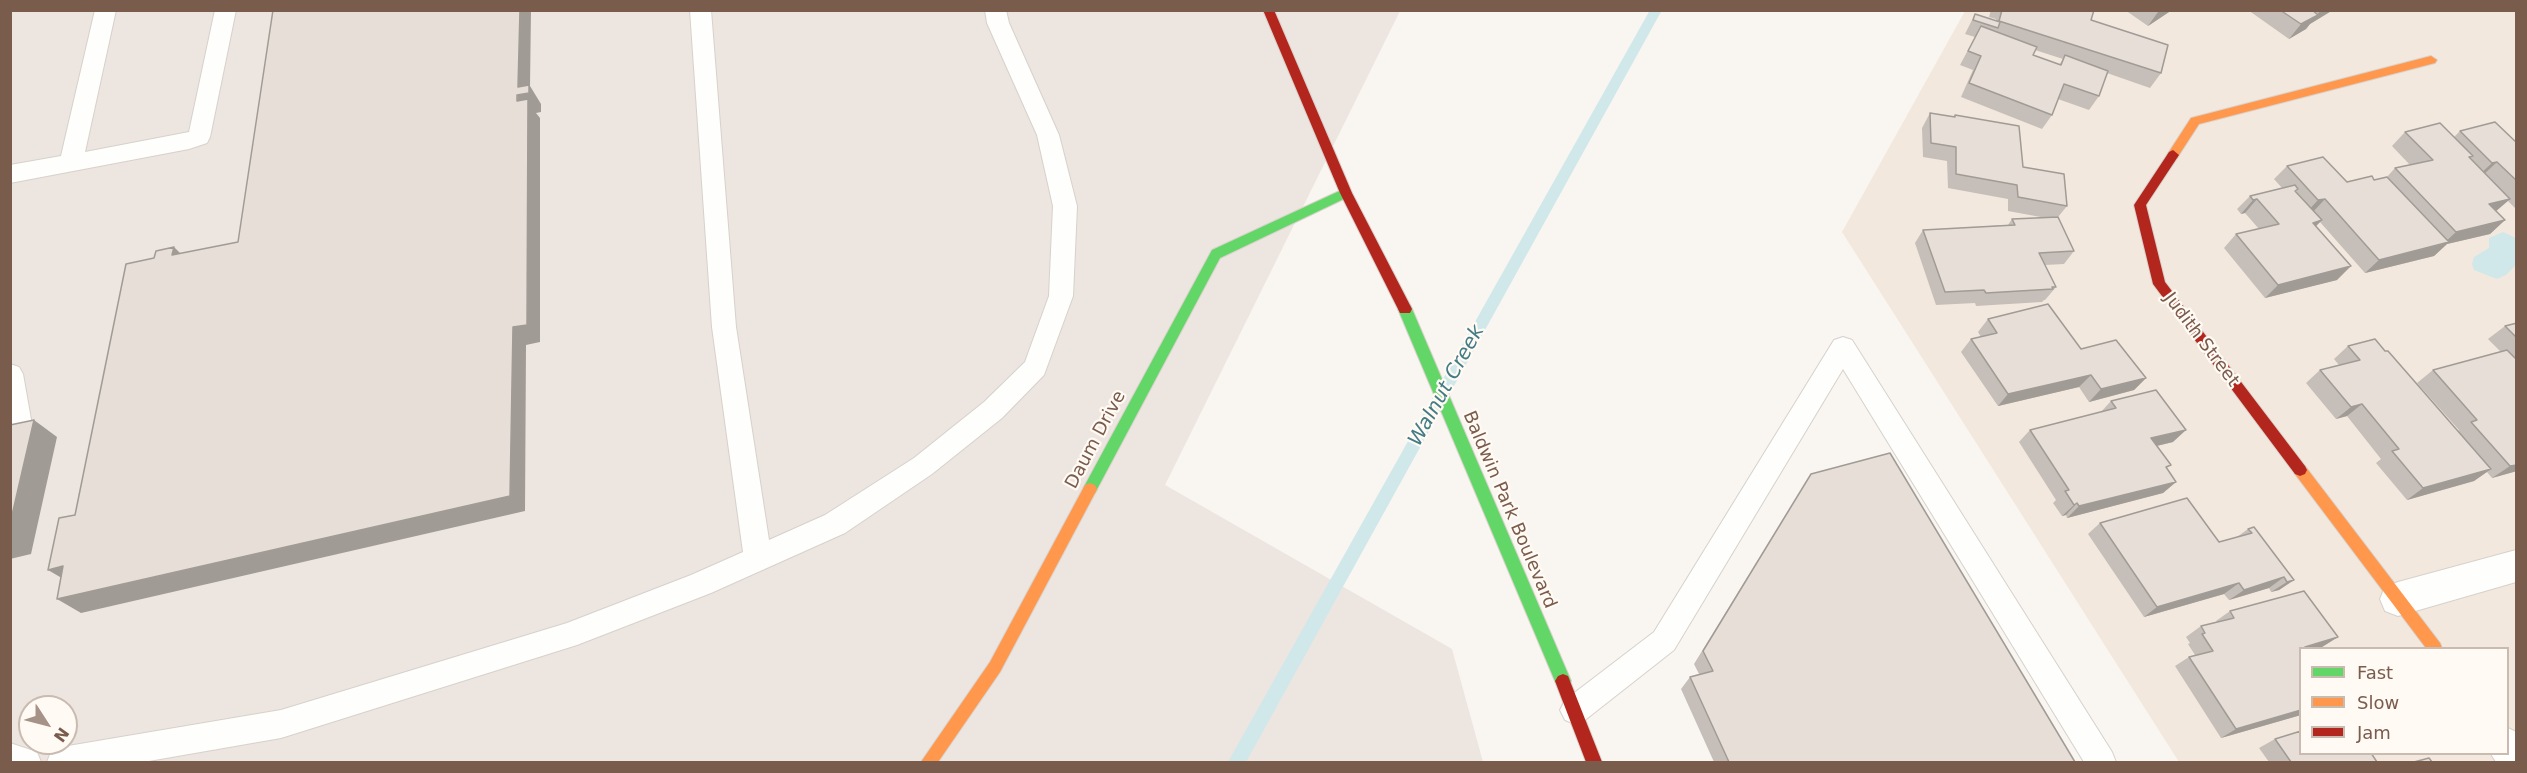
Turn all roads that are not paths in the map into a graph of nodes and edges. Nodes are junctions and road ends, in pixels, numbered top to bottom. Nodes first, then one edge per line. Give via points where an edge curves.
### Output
1 (106, 10) edge
2 (226, 10) edge
3 (700, 10) edge
4 (994, 10) edge
5 (1268, 10) edge
6 (2431, 60) dead end
7 (70, 163) junction
8 (10, 174) edge
9 (1346, 193) junction
10 (10, 374) edge
11 (19, 425) edge
12 (758, 559) junction
13 (2517, 566) edge
14 (2398, 599) junction
15 (2434, 647) edge
16 (1575, 710) junction
17 (10, 758) edge
18 (27, 762) edge
19 (62, 762) edge
20 (929, 762) edge
21 (1594, 762) edge
22 (2101, 762) edge

1 - 7 lane
2 - 7 lane via 199,137
3 - 12 lane via 724,327
4 - 12 lane via 1048,135 1065,206 1061,296 1035,368 993,410 923,466 835,524
5 - 9 street, Baldwin Park Boulevard
6 - 14 street, Judith Street via 2195,121 2140,205 2159,284
7 - 8 lane
9 - 16 street, Baldwin Park Boulevard via 1400,297
9 - 20 street, Daum Drive via 1216,254 995,667
10 - 11 lane
12 - 19 lane via 567,636 281,724
13 - 14 street
14 - 15 street, Judith Street
16 - 21 street, Baldwin Park Boulevard
16 - 22 lane via 1664,641 1843,347
17 - 18 lane

